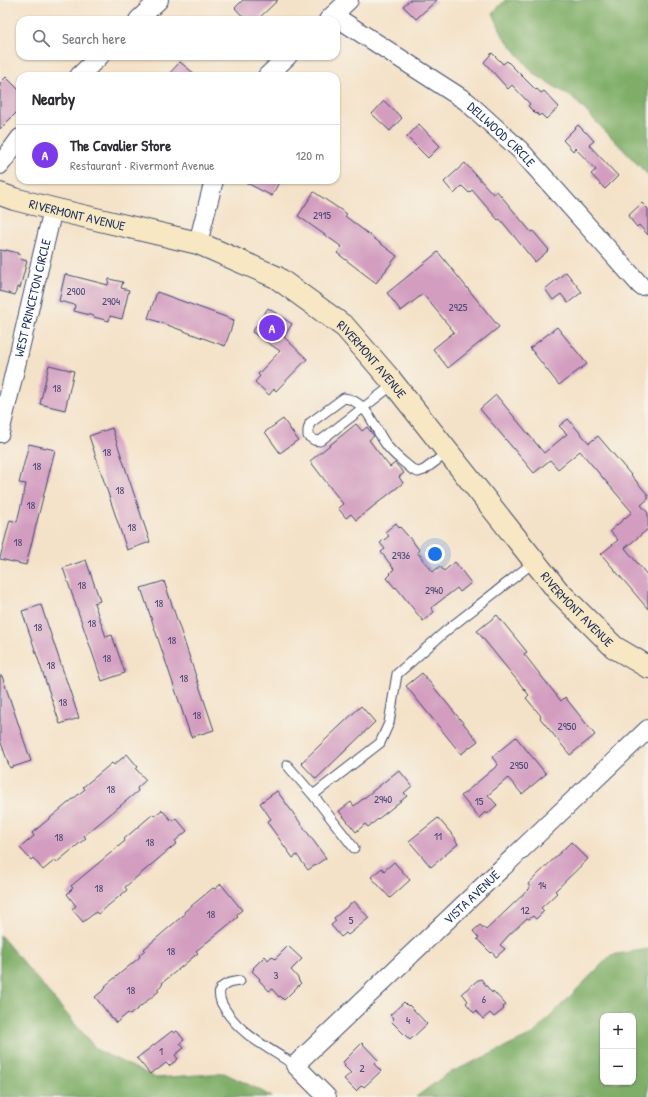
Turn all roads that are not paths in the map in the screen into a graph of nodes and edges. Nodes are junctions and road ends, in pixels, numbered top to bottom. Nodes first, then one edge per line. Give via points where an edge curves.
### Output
1 (159, 0) edge
2 (349, 0) edge
3 (142, 16) edge
4 (332, 16) edge
5 (340, 24) edge
6 (96, 60) edge
7 (284, 60) edge
8 (83, 72) edge
9 (271, 72) edge
10 (16, 144) edge
11 (0, 166) edge
12 (213, 184) edge
13 (0, 194) edge
14 (53, 209) junction
15 (198, 243) junction
16 (641, 286) dead end
17 (394, 384) junction
18 (364, 407) junction
19 (0, 433) edge
20 (448, 452) junction
21 (534, 562) junction
22 (648, 667) edge
23 (648, 729) edge
24 (287, 765) dead end
25 (313, 795) junction
26 (354, 848) dead end
27 (240, 980) dead end
28 (295, 1065) junction
29 (327, 1097) edge

1 - 3 street
2 - 4 street
5 - 16 street, DELLWOOD CIRCLE via 466,101 520,150
6 - 8 street
7 - 9 street
10 - 11 street
12 - 15 street
13 - 14 main road, RIVERMONT AVENUE
14 - 15 main road, RIVERMONT AVENUE
14 - 19 street, WEST PRINCETON CIRCLE
15 - 17 main road, RIVERMONT AVENUE via 276,276 345,327
17 - 18 lane
17 - 20 main road, RIVERMONT AVENUE
18 - 18 lane via 320,442 308,436 310,423 344,398
18 - 20 lane via 388,447 413,470 424,470
20 - 21 main road, RIVERMONT AVENUE
21 - 22 main road, RIVERMONT AVENUE via 558,591 614,647
21 - 25 lane via 447,630 397,674 390,723 380,743
23 - 28 street, VISTA AVENUE
24 - 25 lane
25 - 26 lane
27 - 28 lane via 224,985 219,991 225,1010 248,1035
28 - 29 street

